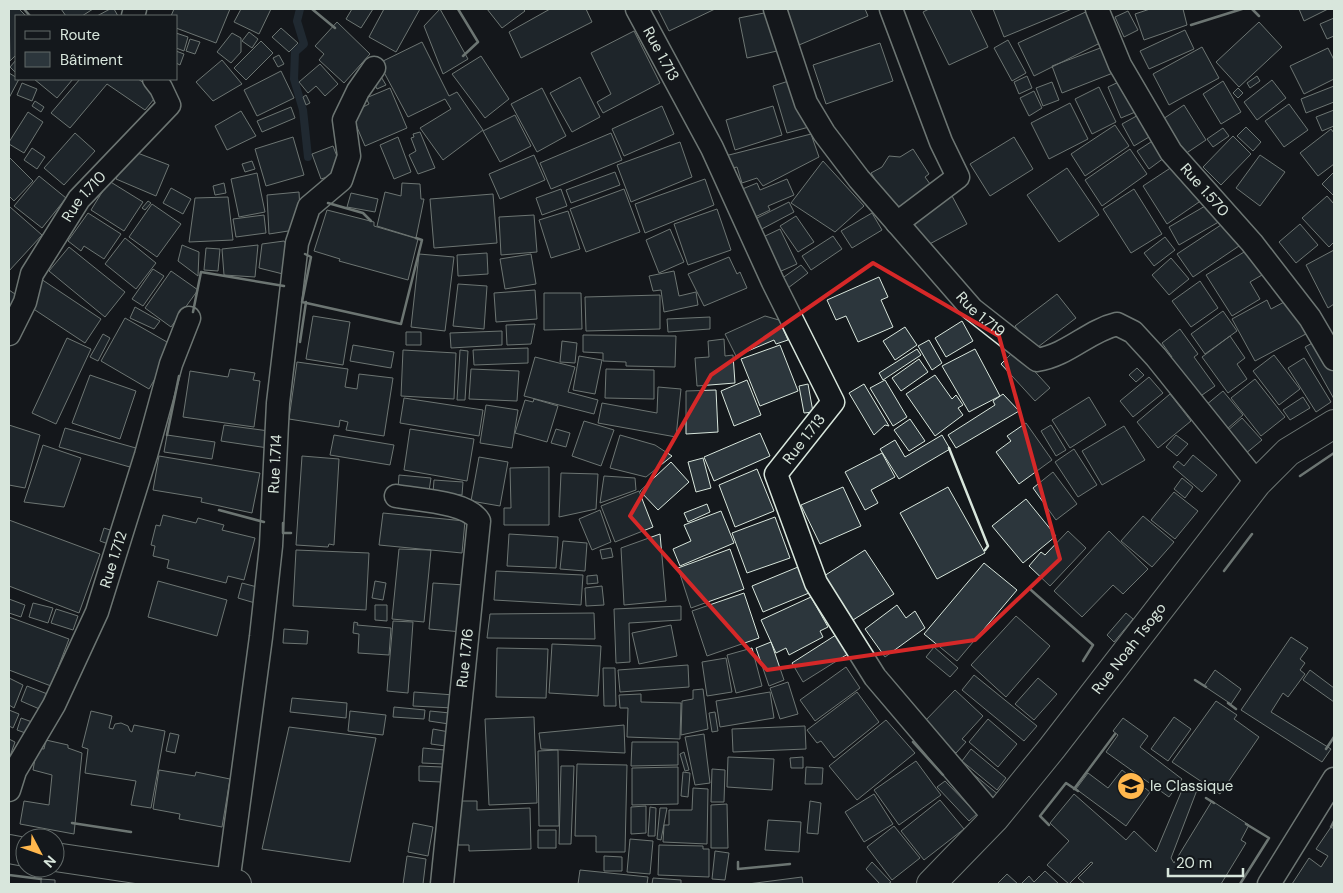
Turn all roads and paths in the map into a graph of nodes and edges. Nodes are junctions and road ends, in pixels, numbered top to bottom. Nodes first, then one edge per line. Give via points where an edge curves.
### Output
1 (637, 9) edge
2 (775, 9) edge
3 (892, 9) edge
4 (1097, 9) edge
5 (374, 68) dead end
6 (155, 80) edge
7 (897, 223) junction
8 (189, 318) dead end
9 (9, 334) edge
10 (1334, 359) edge
11 (1334, 424) edge
12 (1257, 483) junction
13 (396, 496) dead end
14 (1334, 779) edge
15 (9, 790) edge
16 (995, 818) junction
17 (65, 859) edge
18 (232, 884) edge
19 (442, 884) edge
20 (931, 884) edge
21 (1268, 884) edge

1 - 16 street, Rue 1.713 via 712,148 773,282 833,402 776,474 816,582 875,677
2 - 7 street, Rue 1.719 via 806,103 824,133
3 - 7 street via 941,142 958,177
4 - 10 street, Rue 1.570 via 1120,65 1171,152 1252,243 1310,318
5 - 18 street, Rue 1.714 via 344,120 349,156 341,180 309,207 297,243 278,403 271,546
6 - 9 street, Rue 1.710 via 169,105 79,199 32,274 25,302
7 - 12 street, Rue 1.719 via 972,309 1037,360 1070,348 1101,328 1117,324 1133,332 1156,356
8 - 15 street, Rue 1.712 via 171,364 97,612 54,705 15,771
11 - 12 main road, Rue Noah Tsogo via 1288,452
12 - 16 main road, Rue Noah Tsogo
13 - 19 street, Rue 1.716 via 463,508 479,521
14 - 21 street
16 - 20 main road, Rue Noah Tsogo
17 - 18 main road

